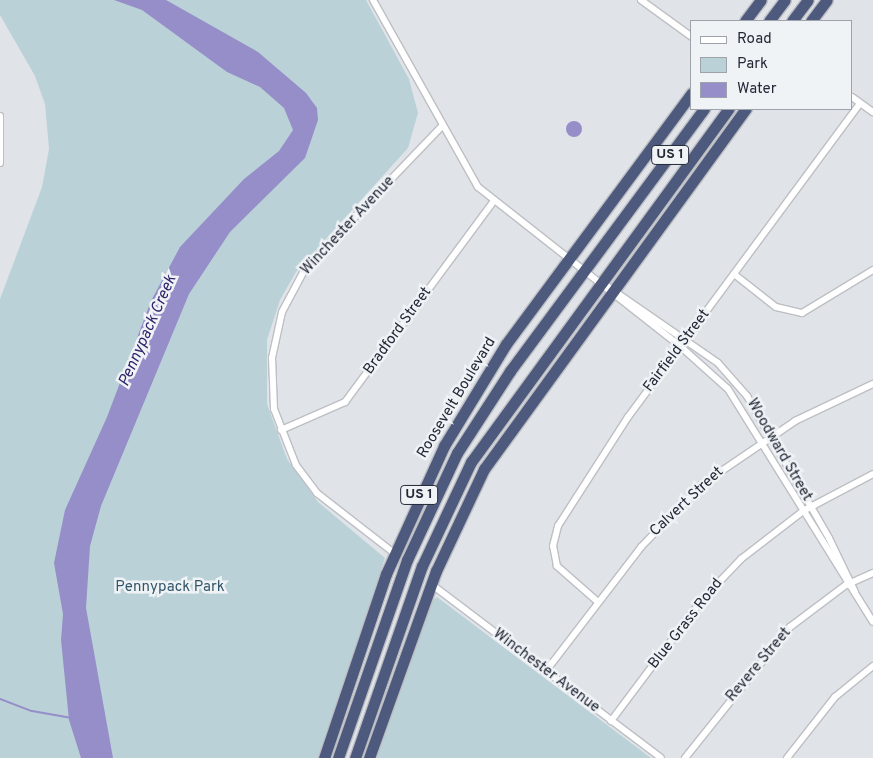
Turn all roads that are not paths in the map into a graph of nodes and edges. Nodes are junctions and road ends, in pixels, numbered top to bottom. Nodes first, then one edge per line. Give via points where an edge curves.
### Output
1 (373, 0) edge
2 (641, 0) edge
3 (761, 0) edge
4 (785, 0) edge
5 (808, 0) edge
6 (827, 0) edge
7 (746, 20) edge
8 (770, 20) edge
9 (793, 20) edge
10 (812, 20) edge
11 (690, 36) edge
12 (690, 96) edge
13 (853, 98) edge
14 (860, 103) junction
15 (703, 110) edge
16 (727, 110) edge
17 (745, 110) edge
18 (873, 112) edge
19 (0, 116) edge
20 (441, 127) junction
21 (0, 163) edge
22 (493, 202) junction
23 (569, 259) junction
24 (584, 270) junction
25 (873, 270) edge
26 (734, 274) junction
27 (599, 281) junction
28 (612, 290) junction
29 (683, 343) junction
30 (873, 384) edge
31 (280, 430) junction
32 (491, 430) junction
33 (770, 436) junction
34 (762, 441) junction
35 (873, 474) edge
36 (466, 503) junction
37 (811, 506) junction
38 (803, 511) junction
39 (394, 553) junction
40 (873, 573) edge
41 (431, 584) junction
42 (850, 584) junction
43 (598, 602) junction
44 (420, 616) junction
45 (873, 622) edge
46 (380, 638) junction
47 (873, 666) edge
48 (546, 671) junction
49 (384, 674) junction
50 (341, 704) junction
51 (612, 721) junction
52 (324, 758) edge
53 (338, 758) edge
54 (355, 758) edge
55 (369, 758) edge
56 (661, 758) edge
57 (685, 758) edge
58 (787, 758) edge

1 - 20 street
2 - 11 street
3 - 7 highway
4 - 8 highway
5 - 9 highway
6 - 10 highway
12 - 23 highway, Roosevelt Boulevard / US 1
13 - 14 street
14 - 18 street
14 - 26 street, Fairfield Street
15 - 24 highway, Roosevelt Boulevard / US 1
16 - 27 highway, US 1
17 - 28 highway, US 1
19 - 21 street
20 - 22 street, Woodward Street via 472,179
20 - 31 street, Winchester Avenue via 324,248 292,290 275,333 272,358 274,408
22 - 23 street, Woodward Street
22 - 31 street, Bradford Street via 345,402
23 - 24 street, Woodward Street
23 - 39 highway, Roosevelt Boulevard / US 1 via 467,405
24 - 27 street, Woodward Street
24 - 46 highway, Roosevelt Boulevard / US 1 via 498,388 457,453 414,542
25 - 26 street via 802,313 776,306
26 - 29 street, Fairfield Street
27 - 28 street, Woodward Street
27 - 32 highway, US 1
28 - 29 street, Woodward Street
28 - 36 highway, US 1 via 509,430
29 - 33 street, Woodward Street via 733,379
29 - 34 street, Woodward Street via 728,389
29 - 43 street, Fairfield Street via 586,478 554,535 557,566
30 - 33 street, Calvert Street
31 - 39 street, Winchester Avenue via 296,465 317,493
32 - 36 highway
32 - 49 highway, US 1 via 436,530
33 - 34 street, Calvert Street
33 - 37 street, Woodward Street
34 - 38 street, Woodward Street
34 - 43 street, Calvert Street via 676,509
35 - 37 street, Blue Grass Road
36 - 41 highway, US 1
37 - 38 street, Blue Grass Road
37 - 42 street, Woodward Street
38 - 42 street, Woodward Street
38 - 51 street, Blue Grass Road via 760,542 713,588
39 - 50 highway, Roosevelt Boulevard / US 1
40 - 42 street, Revere Street
41 - 44 highway, US 1
41 - 48 street, Winchester Avenue
42 - 45 street, Woodward Street
42 - 57 street, Revere Street via 769,648
43 - 48 street, Calvert Street
44 - 49 highway
44 - 55 highway, US 1
46 - 50 highway
46 - 53 highway, Roosevelt Boulevard / US 1
47 - 58 street via 835,697
48 - 51 street, Winchester Avenue
49 - 54 highway, US 1
50 - 52 highway, Roosevelt Boulevard / US 1
51 - 56 street, Winchester Avenue

